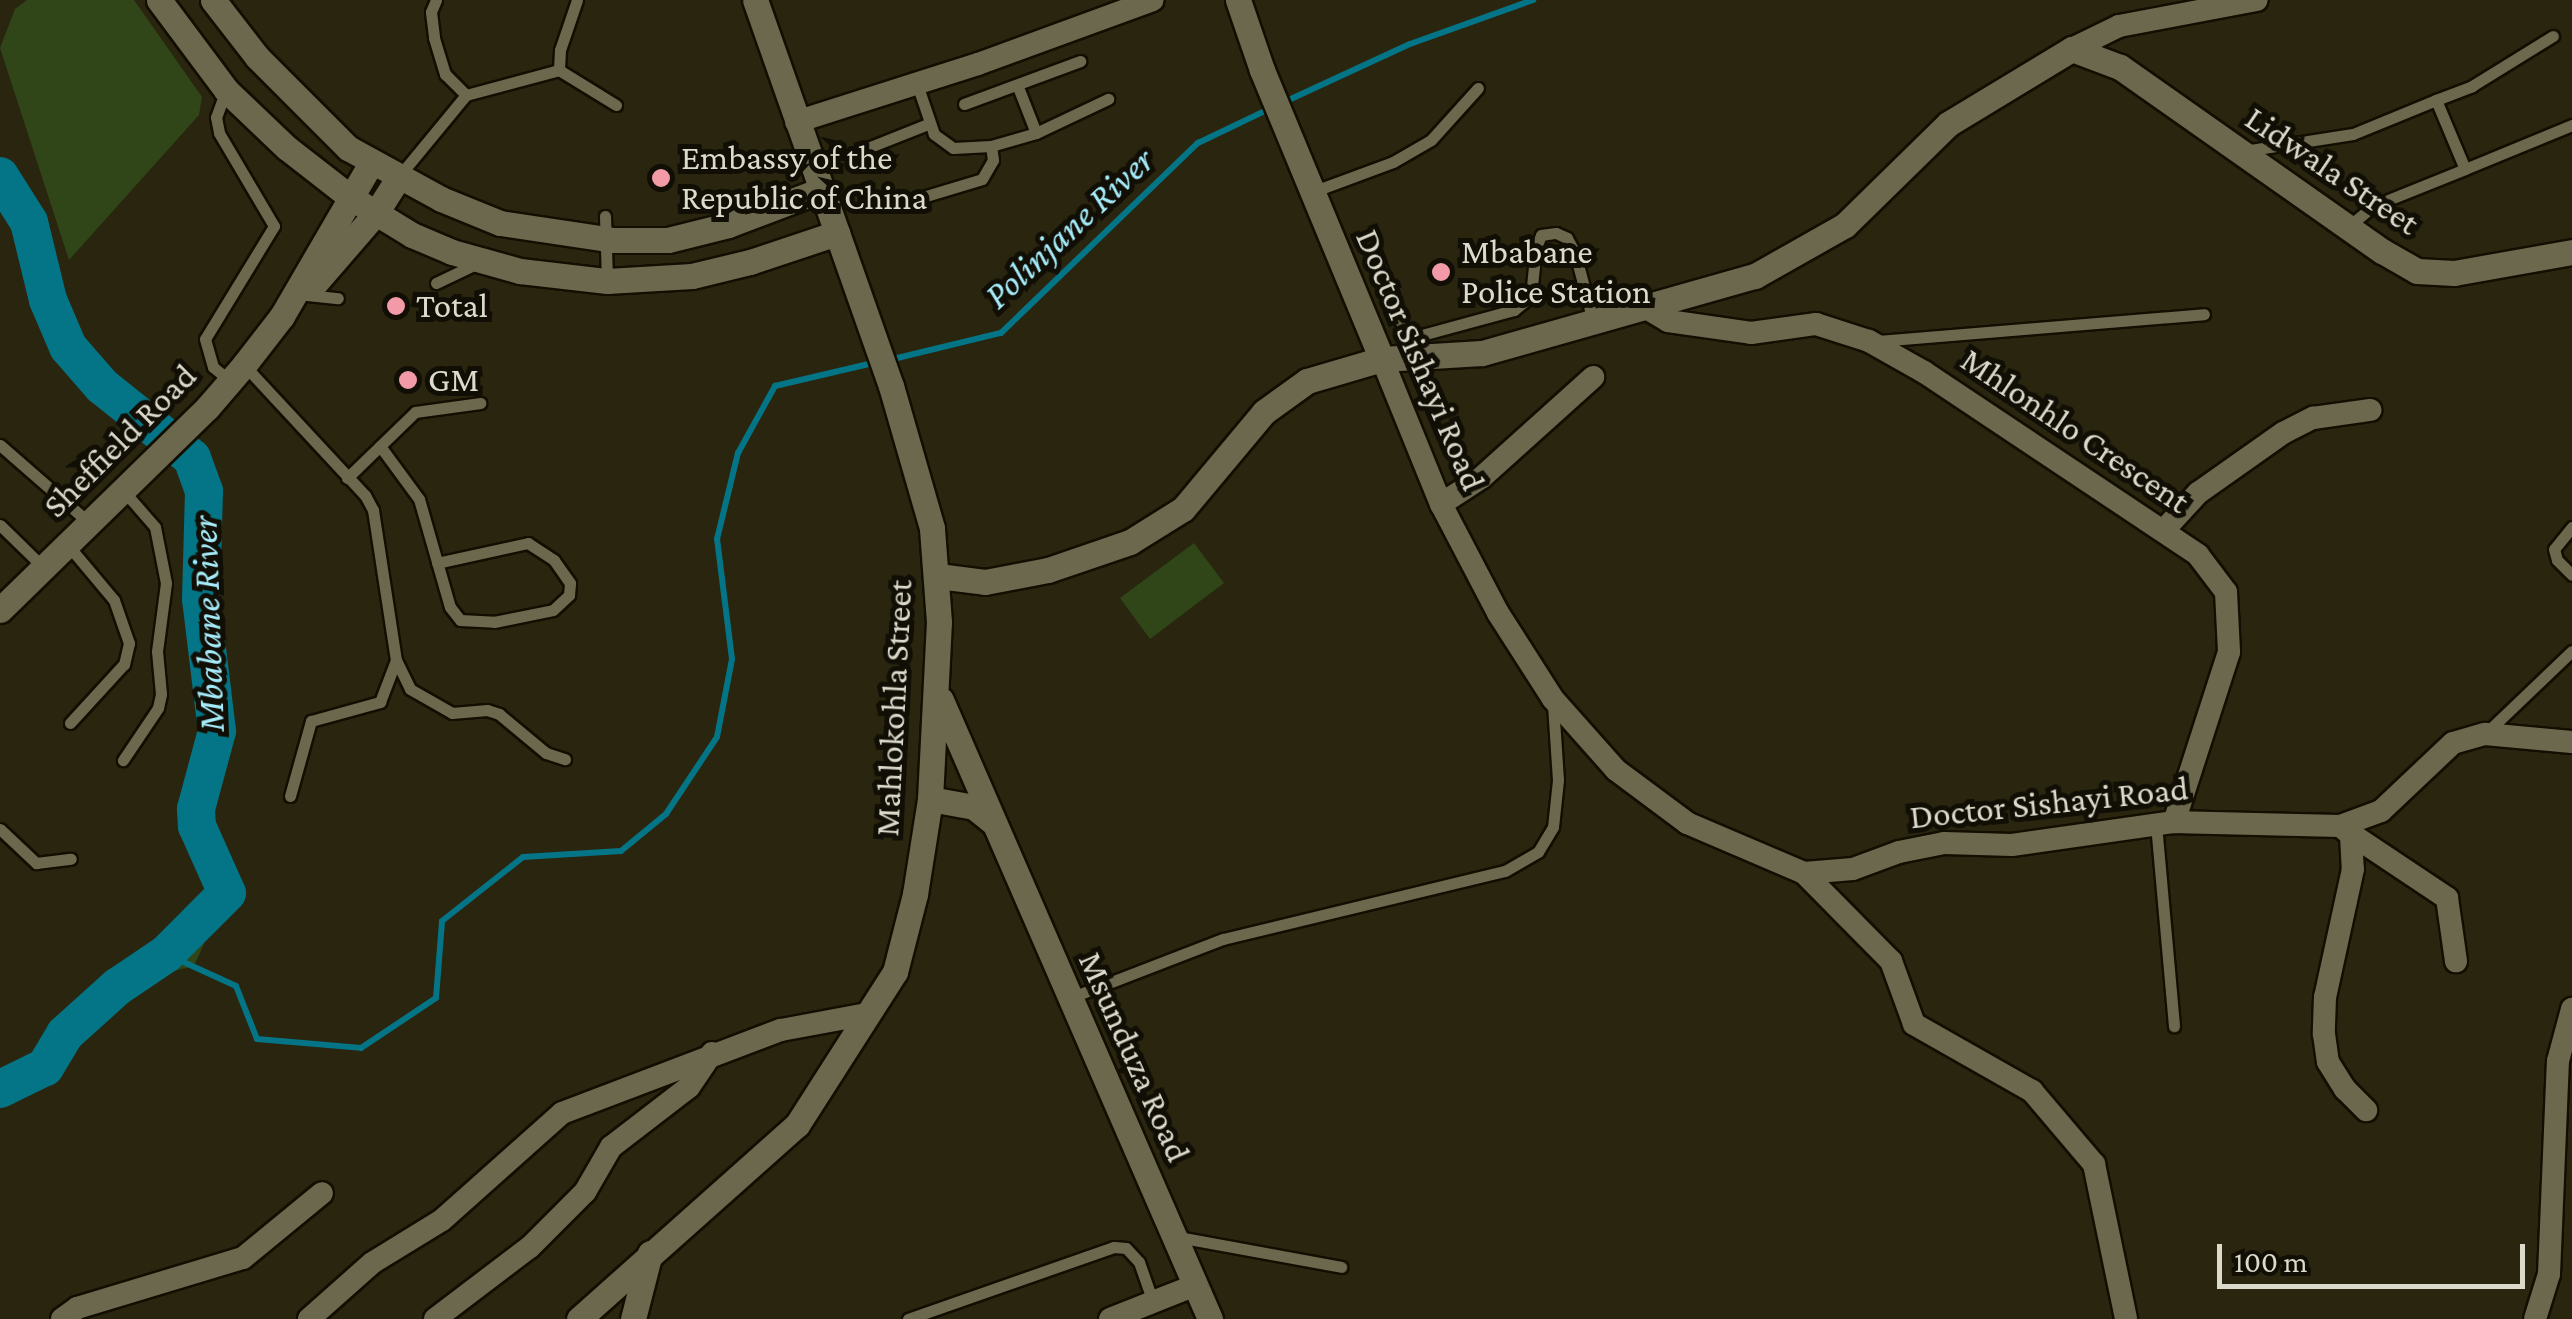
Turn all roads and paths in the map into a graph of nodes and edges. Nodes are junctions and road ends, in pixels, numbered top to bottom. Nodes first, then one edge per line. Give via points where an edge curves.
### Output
1 (158, 0) edge
2 (213, 0) edge
3 (436, 0) edge
4 (577, 0) edge
5 (756, 0) edge
6 (1153, 0) edge
7 (1238, 0) edge
8 (2257, 0) edge
9 (2553, 36) dead end
10 (2072, 49) junction
11 (1080, 61) dead end
12 (559, 70) junction
13 (917, 84) junction
14 (1018, 86) junction
15 (1478, 88) dead end
16 (226, 90) junction
17 (466, 94) junction
18 (1108, 99) dead end
19 (2436, 100) junction
20 (964, 104) dead end
21 (616, 105) dead end
22 (796, 122) junction
23 (928, 124) junction
24 (2572, 125) edge
25 (1036, 134) junction
26 (991, 146) junction
27 (865, 148) dead end
28 (2243, 151) junction
29 (371, 162) junction
30 (2465, 169) junction
31 (398, 178) junction
32 (822, 190) junction
33 (1312, 192) junction
34 (350, 197) junction
35 (906, 202) dead end
36 (376, 213) junction
37 (2348, 227) junction
38 (606, 228) junction
39 (838, 233) junction
40 (2572, 252) edge
41 (1376, 254) dead end
42 (482, 261) junction
43 (606, 281) junction
44 (436, 283) dead end
45 (304, 294) junction
46 (338, 298) dead end
47 (1643, 306) junction
48 (2204, 314) dead end
49 (282, 316) junction
50 (1593, 320) junction
51 (1869, 342) junction
52 (1410, 348) junction
53 (1382, 359) junction
54 (237, 373) junction
55 (1594, 378) dead end
56 (480, 404) dead end
57 (2370, 410) dead end
58 (0, 445) edge
59 (380, 446) junction
60 (347, 478) junction
61 (122, 489) junction
62 (1440, 504) junction
63 (87, 521) junction
64 (0, 525) edge
65 (2572, 528) edge
66 (2163, 531) junction
67 (67, 544) junction
68 (438, 563) junction
69 (44, 567) junction
70 (2572, 575) edge
71 (938, 576) junction
72 (0, 610) edge
73 (2572, 650) edge
74 (396, 660) junction
75 (938, 690) junction
76 (1553, 699) junction
77 (70, 722) dead end
78 (2485, 734) junction
79 (2572, 742) edge
80 (565, 759) dead end
81 (123, 760) dead end
82 (290, 796) dead end
83 (930, 799) junction
84 (2165, 823) junction
85 (994, 824) junction
86 (0, 829) edge
87 (2346, 831) junction
88 (70, 860) dead end
89 (1804, 873) junction
90 (2456, 960) dead end
91 (1070, 998) junction
92 (2572, 1009) edge
93 (868, 1014) junction
94 (2174, 1026) dead end
95 (712, 1053) junction
96 (2366, 1110) dead end
97 (322, 1192) dead end
98 (1174, 1237) junction
99 (650, 1253) junction
100 (1341, 1267) dead end
101 (2561, 1276) edge
102 (1196, 1285) junction
103 (1153, 1302) junction
104 (62, 1319) edge
105 (309, 1319) edge
106 (435, 1319) edge
107 (579, 1319) edge
108 (633, 1319) edge
109 (908, 1319) edge
110 (1110, 1319) edge
111 (1210, 1319) edge
112 (2126, 1319) edge
113 (2535, 1319) edge

1 - 16 street
2 - 29 street via 302,106
3 - 17 lane via 434,38 445,74
4 - 12 lane
5 - 22 street, Mahlokohla Street
6 - 13 street
7 - 33 street, Doctor Sishayi Road
8 - 10 street via 2118,26
9 - 19 lane
10 - 28 street, Lidwala Street via 2120,68
10 - 47 street via 1948,124 1845,225 1755,276
11 - 14 lane
12 - 17 lane
12 - 21 lane
13 - 22 street
13 - 23 lane
14 - 20 lane
14 - 25 lane
15 - 33 lane via 1431,140
16 - 34 street
16 - 54 lane via 216,117 219,132 274,226 206,339 213,367
17 - 31 lane
18 - 25 lane
19 - 28 lane via 2353,134
19 - 30 lane
22 - 32 street, Mahlokohla Street
23 - 26 lane via 953,148
23 - 27 lane
24 - 30 lane
25 - 26 lane
26 - 35 lane via 993,160 982,179
28 - 37 street, Lidwala Street
29 - 31 street
29 - 34 street, Sheffield Road
30 - 37 lane via 2373,206
31 - 36 street, Sheffield Road
31 - 38 street via 500,223
32 - 38 street via 668,240
32 - 39 street, Mahlokohla Street
33 - 53 street, Doctor Sishayi Road
34 - 36 street
34 - 49 street, Sheffield Road
36 - 42 street via 412,236
36 - 45 street, Sheffield Road
37 - 40 street, Lidwala Street via 2417,271 2454,273
38 - 43 lane
39 - 43 street via 692,276
39 - 71 street, Mahlokohla Street via 892,386 932,528
41 - 52 lane
42 - 43 street
42 - 44 lane
45 - 46 lane
45 - 49 street, Sheffield Road
47 - 50 street
47 - 51 street, Mhlonhlo Crescent via 1668,320 1751,333 1816,324
48 - 51 lane
49 - 54 street, Sheffield Road
50 - 52 street via 1482,354
50 - 52 lane via 1567,238 1541,234 1531,296 1514,310
51 - 66 street, Mhlonhlo Crescent
52 - 53 street
53 - 62 street, Doctor Sishayi Road
53 - 71 street via 1308,380 1264,412 1184,509 1130,542 1048,570 984,582
54 - 60 lane
54 - 61 street, Sheffield Road
55 - 62 street via 1510,454
56 - 59 lane via 415,412
57 - 66 street via 2314,418 2283,433 2198,493
58 - 63 lane
59 - 60 lane
59 - 68 lane via 418,499
60 - 74 lane via 374,510
61 - 63 street, Sheffield Road
61 - 81 lane via 155,527 166,583 158,708
62 - 76 street, Doctor Sishayi Road
63 - 67 street, Sheffield Road
64 - 69 lane
65 - 70 lane via 2554,550
66 - 84 street, Mhlonhlo Crescent via 2198,555 2226,592 2229,652
67 - 69 street, Sheffield Road
67 - 77 lane via 114,600 129,643 124,664
68 - 68 lane via 528,543 554,560 569,594 553,610 476,624 460,620 450,607
69 - 72 street, Sheffield Road
71 - 75 street, Mahlokohla Street
73 - 78 lane
74 - 80 lane via 410,689 434,706 452,714 499,714 546,753
74 - 82 lane via 380,702 311,720
75 - 83 street, Mahlokohla Street
75 - 85 street, Msunduza Road
76 - 89 street, Doctor Sishayi Road via 1616,770 1687,823
76 - 91 lane via 1558,780 1553,827 1538,852 1505,871 1223,939
78 - 79 street
78 - 87 street, Doctor Sishayi Road via 2453,744 2381,811
83 - 85 street via 974,807
83 - 93 street, Mahlokohla Street via 895,972
84 - 87 street, Doctor Sishayi Road
84 - 89 street, Doctor Sishayi Road via 2012,845 1944,843 1854,869
84 - 94 lane
85 - 91 street, Msunduza Road
86 - 88 lane via 36,863
87 - 90 street via 2447,898
87 - 96 street via 2353,869 2325,997 2324,1034 2328,1062
89 - 112 street via 1890,962 1914,1024 2032,1091 2094,1164
91 - 98 street, Msunduza Road
92 - 101 street via 2558,1061
93 - 95 street via 781,1030
93 - 99 street, Mahlokohla Street via 797,1126
95 - 105 street via 562,1113 442,1220 372,1264
95 - 106 street via 690,1087 612,1147 586,1192 530,1247
97 - 104 street via 243,1258 77,1308
98 - 100 lane
98 - 102 street, Msunduza Road
99 - 107 street, Mahlokohla Street
99 - 108 street
101 - 113 street
102 - 103 street
102 - 111 street, Msunduza Road
103 - 109 lane via 1139,1262 1126,1248 1114,1248
103 - 110 street

